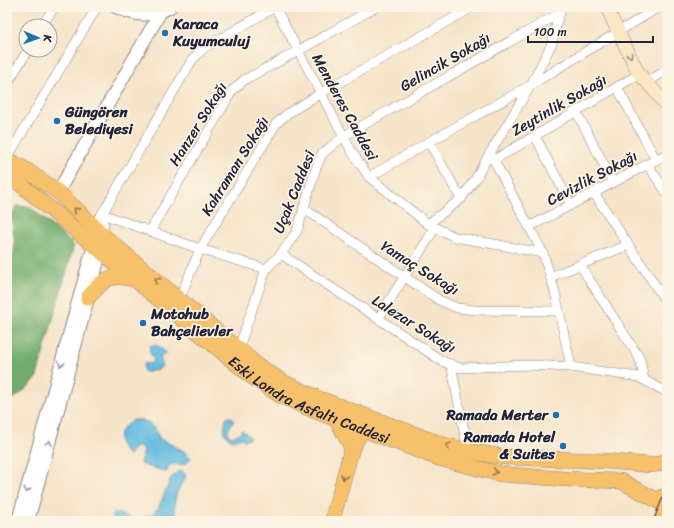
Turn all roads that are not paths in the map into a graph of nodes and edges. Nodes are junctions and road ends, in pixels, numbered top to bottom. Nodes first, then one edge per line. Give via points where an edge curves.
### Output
1 (54, 7) edge
2 (97, 7) edge
3 (116, 7) edge
4 (275, 7) edge
5 (376, 7) edge
6 (473, 7) edge
7 (608, 7) edge
8 (658, 7) edge
9 (165, 10) edge
10 (560, 10) edge
11 (47, 18) edge
12 (618, 32) junction
13 (298, 51) junction
14 (23, 58) edge
15 (667, 70) edge
16 (643, 78) junction
17 (7, 84) edge
18 (531, 85) junction
19 (617, 87) junction
20 (321, 93) junction
21 (667, 106) edge
22 (576, 111) junction
23 (344, 136) junction
24 (535, 136) junction
25 (429, 142) junction
26 (667, 154) edge
27 (492, 156) junction
28 (7, 158) edge
29 (656, 160) junction
30 (647, 164) junction
31 (7, 174) edge
32 (369, 177) junction
33 (613, 182) junction
34 (58, 192) junction
35 (594, 192) junction
36 (667, 193) edge
37 (461, 199) junction
38 (571, 205) junction
39 (304, 208) junction
40 (102, 214) junction
41 (93, 226) junction
42 (432, 226) junction
43 (529, 227) junction
44 (150, 231) junction
45 (100, 244) junction
46 (628, 245) junction
47 (200, 249) junction
48 (543, 253) junction
49 (281, 254) junction
50 (580, 264) junction
51 (266, 269) junction
52 (404, 277) junction
53 (550, 277) junction
54 (134, 279) junction
55 (88, 298) junction
56 (180, 300) junction
57 (667, 303) edge
58 (559, 311) junction
59 (378, 319) junction
60 (238, 350) junction
61 (451, 364) junction
62 (571, 367) junction
63 (644, 380) junction
64 (667, 392) edge
65 (336, 419) junction
66 (368, 424) junction
67 (352, 448) junction
68 (468, 452) junction
69 (577, 460) junction
70 (667, 460) edge
71 (666, 505) edge
72 (18, 521) edge
73 (28, 521) edge
74 (332, 521) edge
75 (663, 521) edge

1 - 11 street
2 - 28 street
3 - 9 street via 141,15
4 - 13 street, Menderes Caddesi
4 - 40 street via 204,48 192,60
5 - 13 street, Hanzer Sokağı
6 - 20 street, Kahraman Sokağı
7 - 12 main road
8 - 12 street
9 - 34 street
10 - 18 street via 552,43
10 - 23 street, Gelincik Sokağı
12 -> 16 main road
12 - 18 street
13 - 20 street, Menderes Caddesi
13 - 44 street, Hanzer Sokağı via 244,80 232,91
14 - 17 street
15 - 16 street, Zeytinlik Sokağı
16 - 19 street, Zeytinlik Sokağı
16 - 21 main road
18 - 25 street
18 - 27 street
19 - 22 street, Zeytinlik Sokağı
19 - 29 street
20 - 23 street, Menderes Caddesi
20 - 47 street, Kahraman Sokağı via 276,124
22 - 24 street, Zeytinlik Sokağı
22 - 33 street
23 - 32 street, Menderes Caddesi
23 - 39 street, Uçak Caddesi via 322,154
24 - 27 street, Zeytinlik Sokağı
24 - 38 street
25 - 32 street
25 - 37 street
26 - 29 street, Cevizlik Sokağı
27 - 37 street
27 - 43 street
28 - 34 main road, Eski Londra Asfaltı Caddesi
29 - 30 street, Cevizlik Sokağı
30 - 33 street, Cevizlik Sokağı
30 - 36 street
31 - 45 main road, Eski Londra Asfaltı Caddesi
32 - 42 street, Menderes Caddesi
33 - 35 street, Cevizlik Sokağı
41 -> 34 main road, Eski Londra Asfaltı Caddesi
35 - 38 street, Cevizlik Sokağı
35 - 46 street
37 - 42 street
38 - 43 street, Cevizlik Sokağı
39 - 49 street, Uçak Caddesi via 297,231
39 - 52 street, Yamaç Sokağı
40 - 41 street
40 - 44 street
40 - 45 street
41 - 45 main road, Eski Londra Asfaltı Caddesi
42 - 48 street, Menderes Caddesi via 455,237
42 - 52 street
43 - 48 street
44 - 47 street
45 - 54 main road, Eski Londra Asfaltı Caddesi
45 - 55 street
56 -> 45 main road, Eski Londra Asfaltı Caddesi
45 -> 72 street
46 - 50 street
46 - 57 street
47 - 51 street
47 - 56 street, Kahraman Sokağı
48 - 53 street
49 - 51 street, Uçak Caddesi
49 - 59 street, Lalezar Sokağı
50 - 53 street
50 - 63 street via 640,359
51 - 60 street, Uçak Caddesi
52 - 58 street, Yamaç Sokağı via 457,308
52 - 59 street
53 - 58 street
54 - 55 main road via 115,276 107,279
54 - 65 main road, Eski Londra Asfaltı Caddesi via 251,376 280,396
73 -> 55 street
56 - 60 main road, Eski Londra Asfaltı Caddesi
58 - 62 street
59 - 61 street, Lalezar Sokağı via 442,361
60 - 66 main road, Eski Londra Asfaltı Caddesi via 283,382
61 - 62 street, Lalezar Sokağı via 460,368 527,365
61 - 68 street
62 - 63 street, Lalezar Sokağı
63 - 64 street, Lalezar Sokağı
65 - 66 main road, Eski Londra Asfaltı Caddesi
65 - 67 main road
66 - 67 main road
68 -> 66 main road, Eski Londra Asfaltı Caddesi
66 -> 71 main road, Eski Londra Asfaltı Caddesi via 438,458 500,474 564,480 622,481
67 -> 74 main road
68 - 69 main road, Eski Londra Asfaltı Caddesi via 504,457
69 - 70 main road, Eski Londra Asfaltı Caddesi via 650,465
69 - 71 main road via 604,466 636,478 658,492
71 - 75 main road

